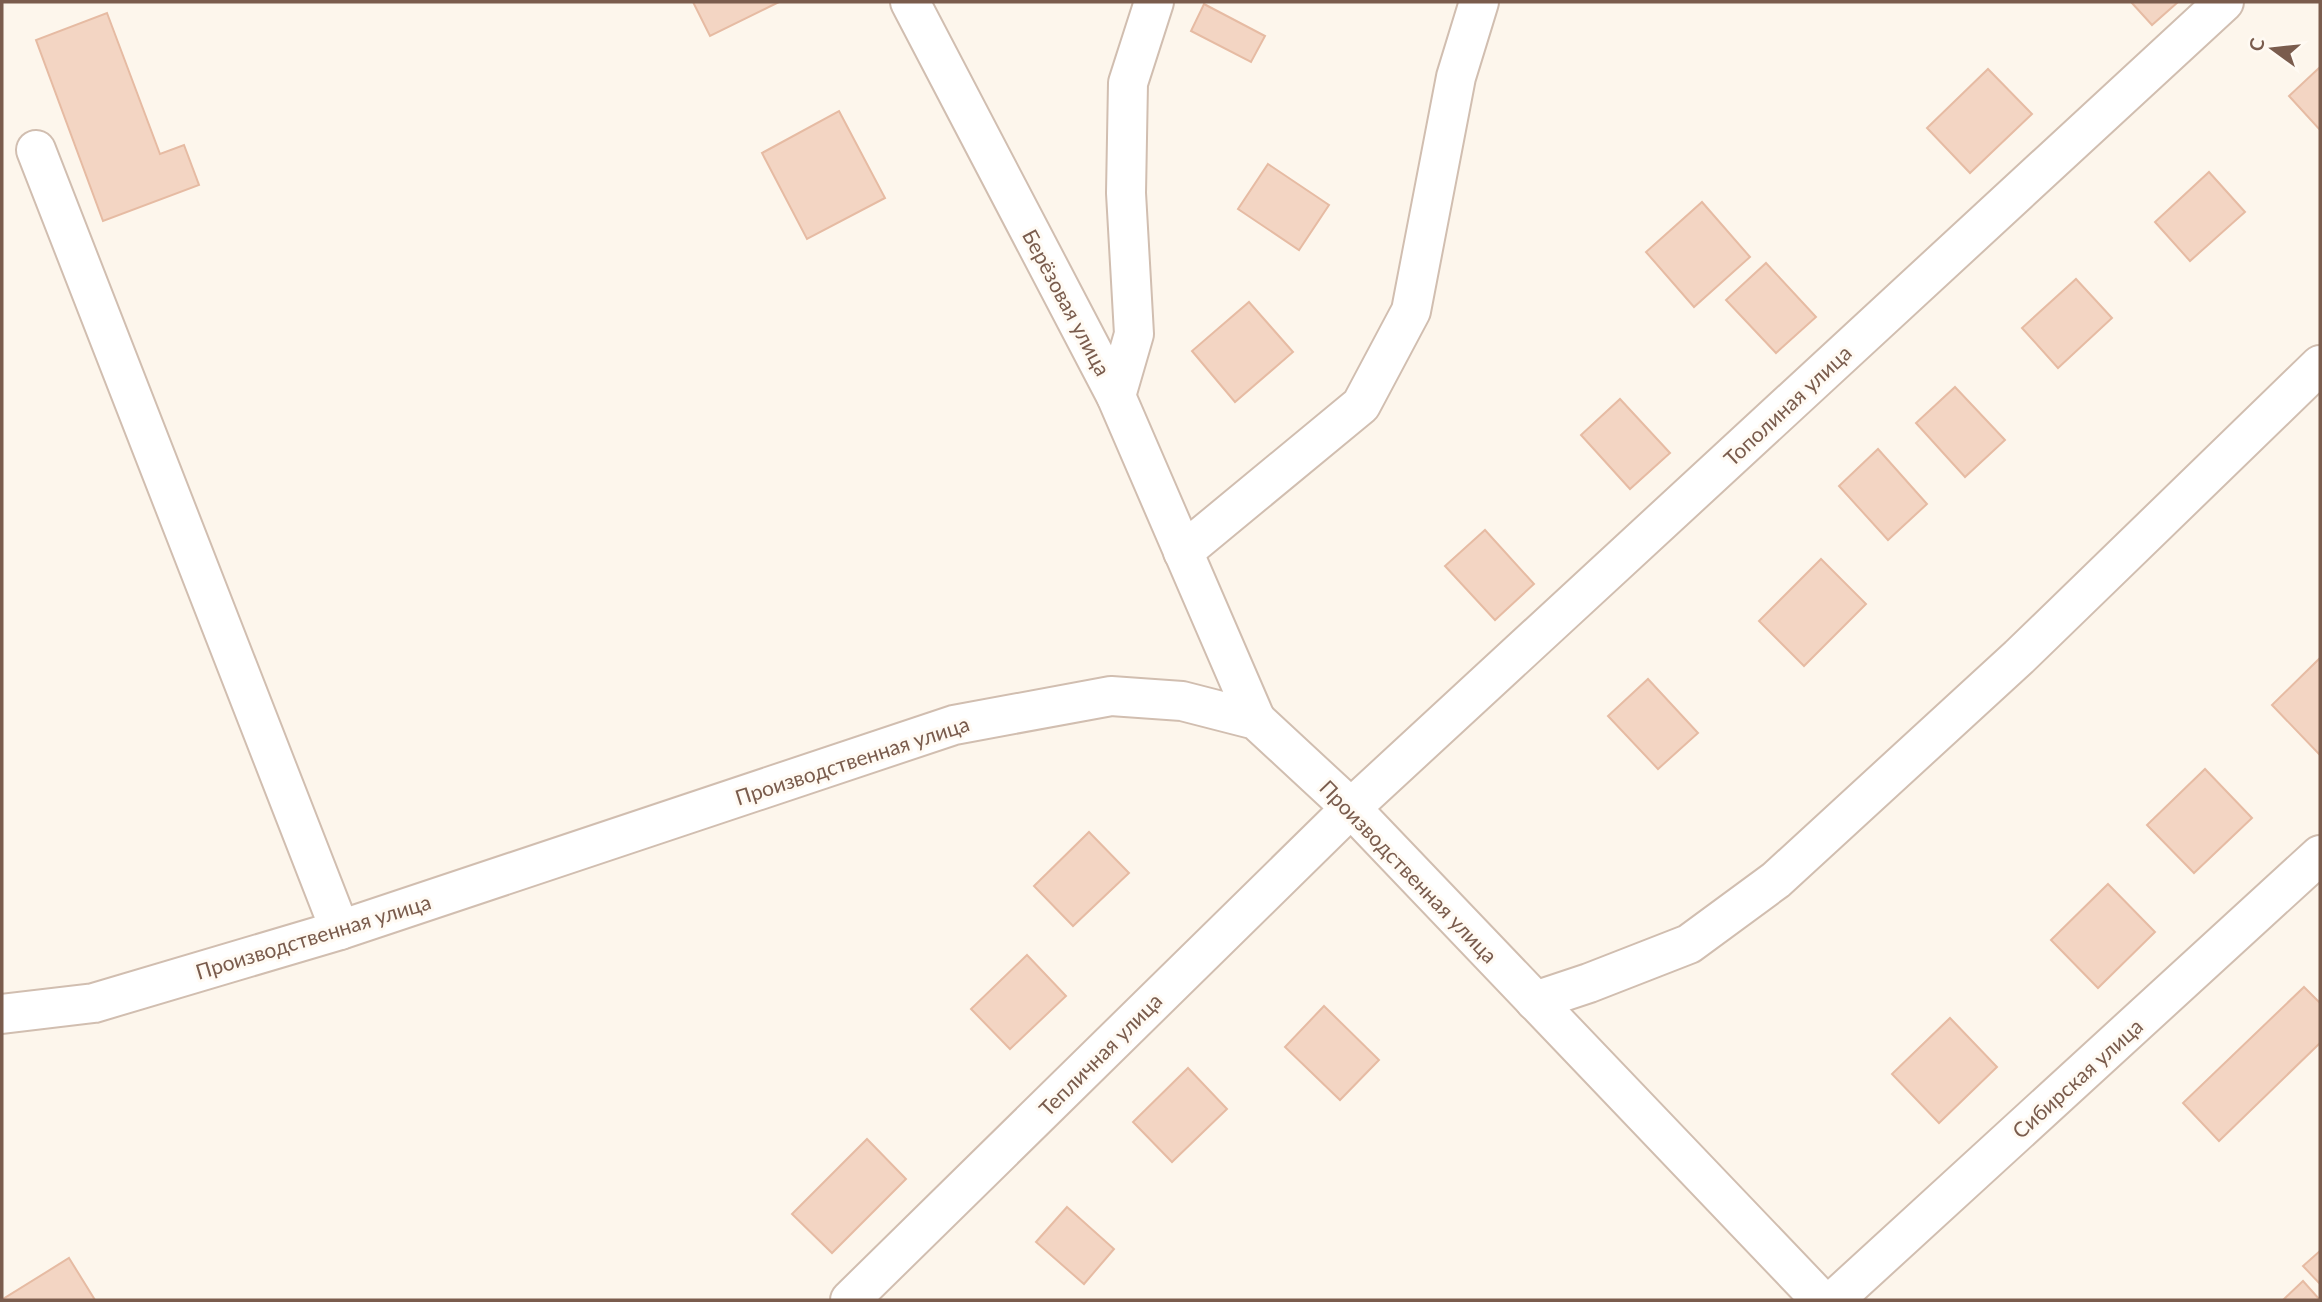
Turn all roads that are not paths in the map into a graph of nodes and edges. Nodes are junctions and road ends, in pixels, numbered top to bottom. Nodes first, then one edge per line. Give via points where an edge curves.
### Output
1 (910, 2) edge
2 (1154, 2) edge
3 (1479, 2) edge
4 (2224, 2) edge
5 (36, 150) dead end
6 (2320, 365) edge
7 (1116, 396) junction
8 (1183, 552) junction
9 (1256, 720) junction
10 (1351, 808) junction
11 (2320, 855) edge
12 (340, 930) junction
13 (1535, 1001) junction
14 (2, 1014) edge
15 (850, 1300) edge
16 (1821, 1300) edge
17 (1835, 1300) edge

1 - 7 street, Берёзовая улица
2 - 7 street, Берёзовая улица via 1128,83 1126,193 1134,334
3 - 8 street via 1456,78 1411,311 1361,405
4 - 10 street, Тополиная улица
5 - 12 street
6 - 13 street via 2019,657 1776,880 1689,944
7 - 8 street
8 - 9 street
9 - 10 street, Производственная улица
9 - 12 street, Производственная улица via 1182,701 1111,696 954,724
10 - 13 street, Производственная улица
10 - 15 street, Тепличная улица
11 - 17 street, Сибирская улица
12 - 14 street, Производственная улица via 94,1003
13 - 16 street, Производственная улица

